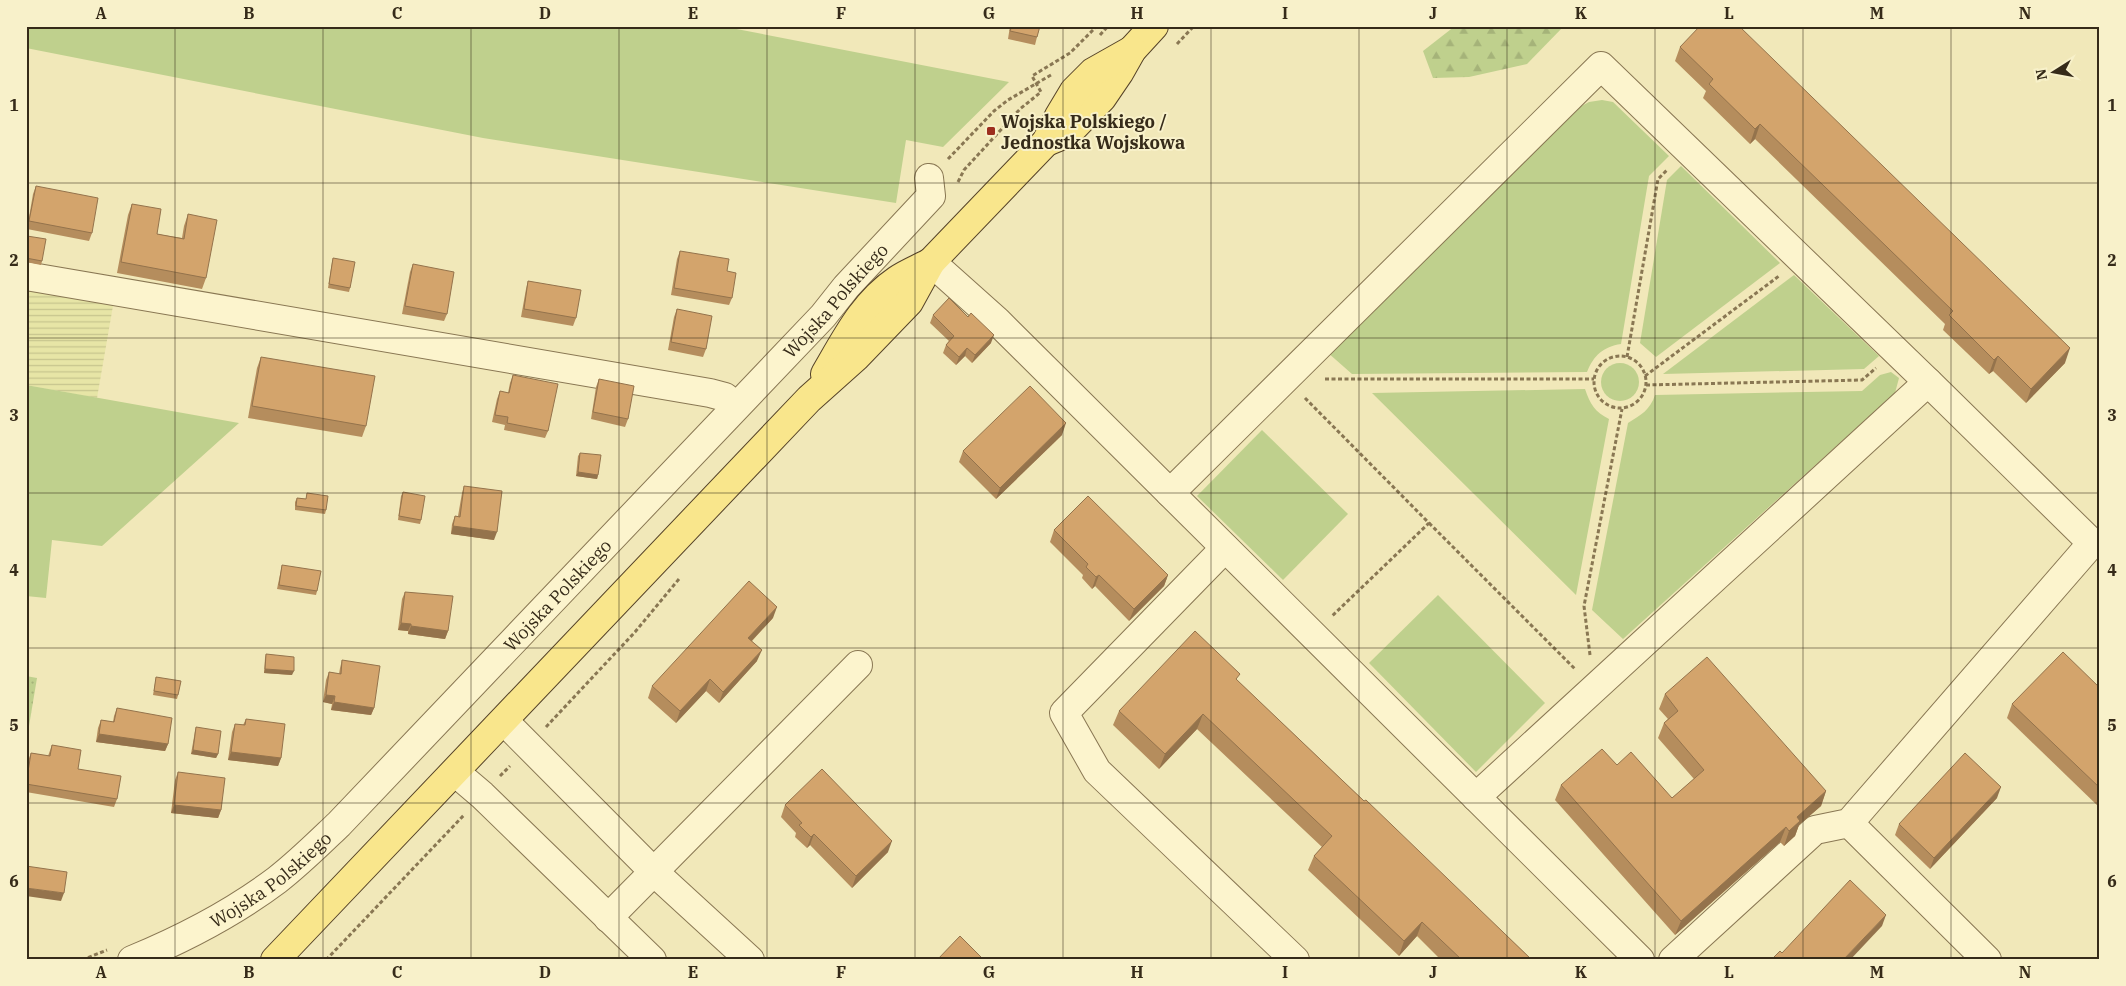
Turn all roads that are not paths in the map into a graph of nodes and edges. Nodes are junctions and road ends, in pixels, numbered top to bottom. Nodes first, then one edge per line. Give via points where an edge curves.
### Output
1 (1154, 26) edge
2 (929, 178) road end
3 (931, 262) junction
4 (26, 276) edge
5 (1928, 382) junction
6 (736, 406) junction
7 (1170, 493) junction
8 (2096, 538) edge
9 (1224, 548) junction
10 (858, 665) dead end
11 (504, 721) junction
12 (455, 772) junction
13 (1476, 797) junction
14 (1849, 823) junction
15 (654, 872) junction
16 (608, 918) junction
17 (132, 960) edge
18 (275, 960) edge
19 (652, 960) edge
20 (750, 960) edge
21 (1295, 960) edge
22 (1640, 960) edge
23 (1673, 960) edge
24 (1988, 960) edge

1 - 3 main road via 1132,50 1102,98 1068,133 1046,142
2 - 6 street, Wojska Polskiego via 931,196 823,316
3 - 7 street via 988,313
3 - 11 main road via 909,302 856,357 809,398
4 - 6 street via 710,393 725,397
5 - 7 street via 1601,66
5 - 8 street
5 - 13 street
6 - 17 street, Wojska Polskiego via 440,720 302,859 276,881 199,929
7 - 9 street
8 - 14 street
9 - 13 street
9 - 21 street via 1064,713 1097,770
10 - 15 street
11 - 12 main road
11 - 15 street
12 - 16 street
12 - 18 main road
13 - 22 street
14 - 23 street via 1815,830
14 - 24 street
15 - 16 street
15 - 20 street
16 - 19 street

